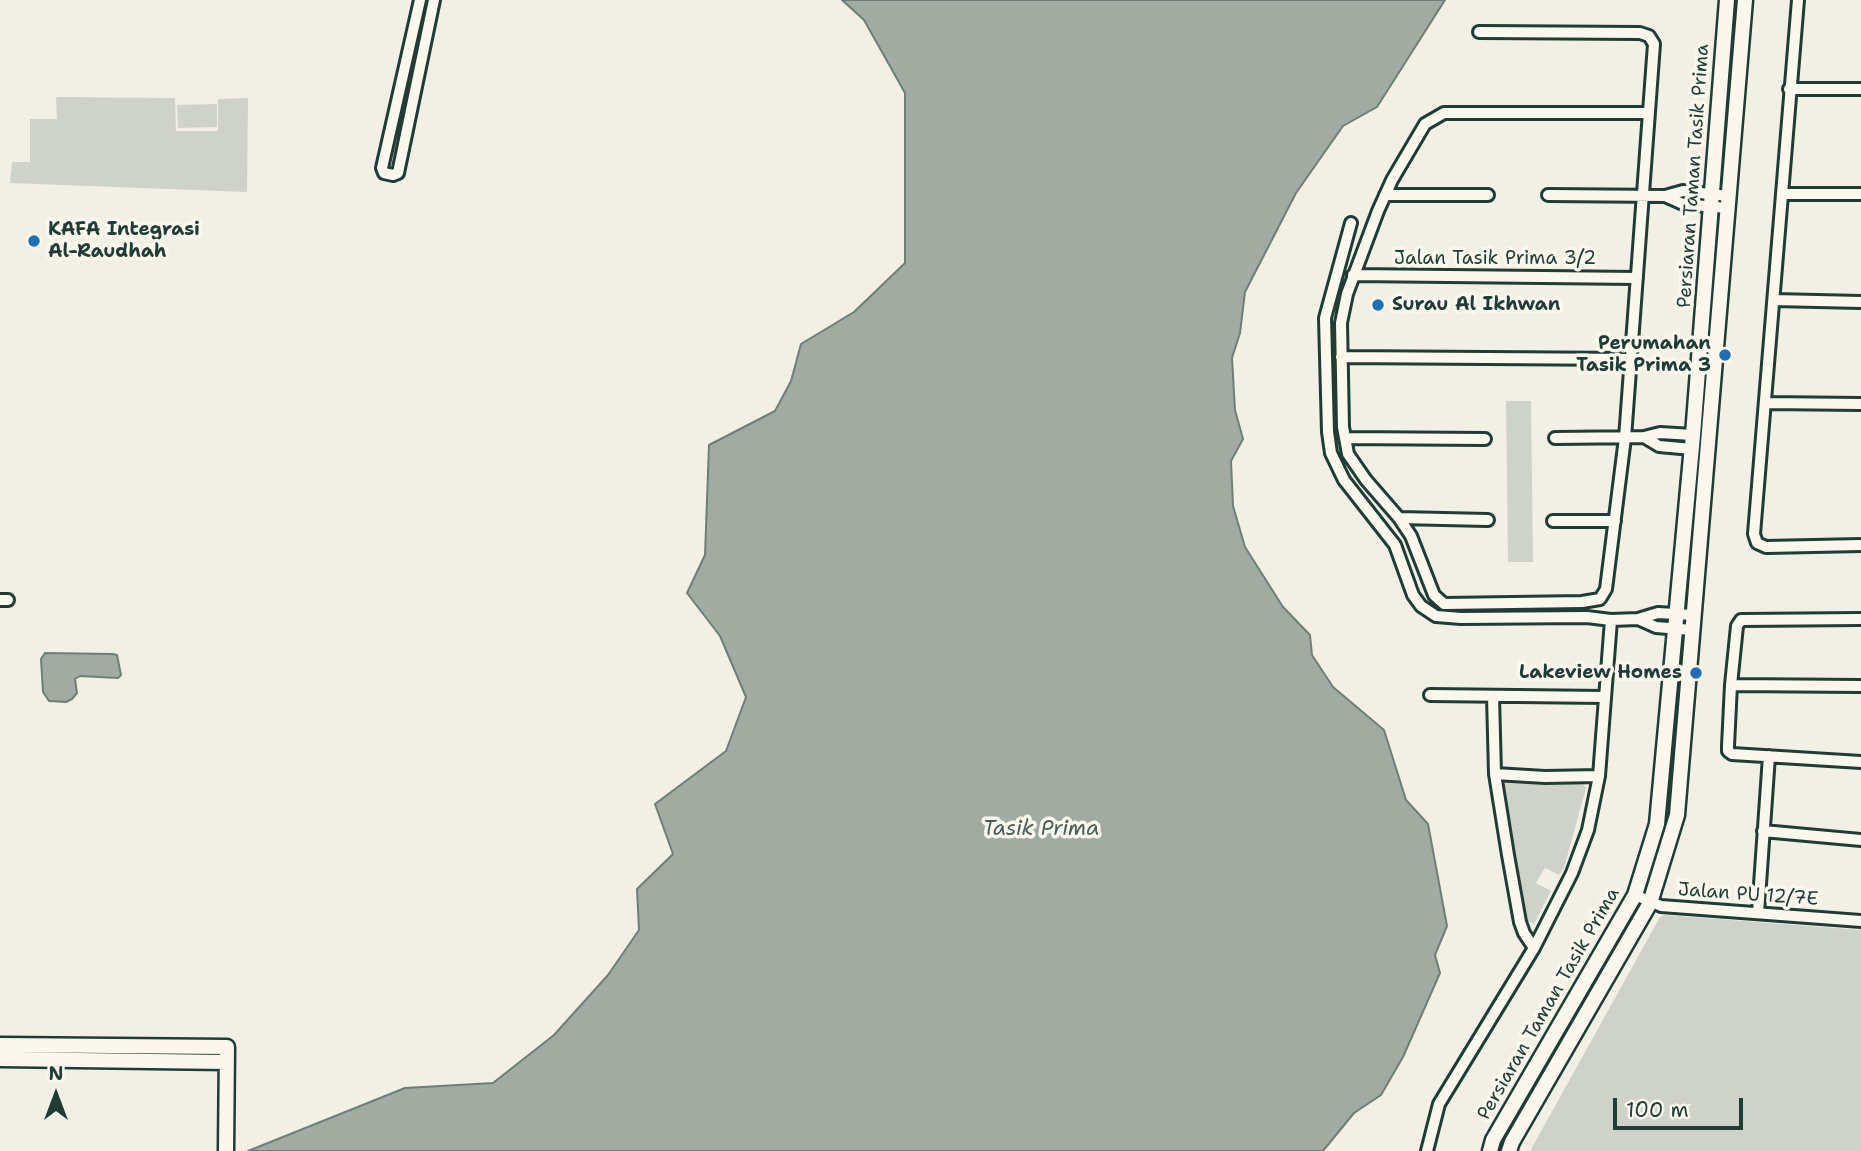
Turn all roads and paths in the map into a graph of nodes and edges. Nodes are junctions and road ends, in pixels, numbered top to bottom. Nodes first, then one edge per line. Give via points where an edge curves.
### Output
1 (420, 0) edge
2 (434, 0) edge
3 (1727, 0) edge
4 (1745, 0) edge
5 (1798, 0) edge
6 (1479, 32) dead end
7 (1789, 89) junction
8 (1861, 89) edge
9 (1648, 113) junction
10 (1783, 194) junction
11 (1861, 194) edge
12 (1385, 195) junction
13 (1488, 195) dead end
14 (1548, 195) dead end
15 (1644, 195) junction
16 (1711, 200) junction
17 (1728, 202) junction
18 (1351, 223) dead end
19 (1353, 275) junction
20 (1637, 278) junction
21 (1774, 300) junction
22 (1861, 302) edge
23 (1341, 357) junction
24 (1631, 359) junction
25 (1766, 403) junction
26 (1861, 404) edge
27 (1345, 438) junction
28 (1555, 438) dead end
29 (1625, 438) junction
30 (1485, 439) dead end
31 (1692, 442) junction
32 (1399, 518) junction
33 (1488, 520) dead end
34 (1553, 521) dead end
35 (1615, 522) junction
36 (1861, 545) edge
37 (1861, 619) edge
38 (1611, 620) junction
39 (1677, 621) junction
40 (1692, 622) junction
41 (1731, 685) junction
42 (1861, 686) edge
43 (1430, 695) dead end
44 (1493, 696) junction
45 (1605, 697) junction
46 (1769, 756) junction
47 (1861, 762) edge
48 (1495, 774) junction
49 (1599, 776) junction
50 (1763, 831) junction
51 (1861, 840) edge
52 (1635, 895) junction
53 (1650, 903) junction
54 (1758, 913) junction
55 (1861, 921) edge
56 (1534, 948) junction
57 (3, 1044) edge
58 (36, 1052) junction
59 (0, 1059) edge
60 (226, 1151) edge
61 (1427, 1151) edge
62 (1490, 1151) edge
63 (1509, 1151) edge

1 - 2 street via 382,168 393,175 398,173
3 - 16 main road, Persiaran Taman Tasik Prima
4 - 17 main road, Persiaran Taman Tasik Prima
5 - 7 street
6 - 9 street via 1649,36 1654,44
7 - 8 street
7 - 10 street
9 - 12 street via 1444,113 1425,124
9 - 15 street
10 - 11 street
10 - 21 street
12 - 13 street
12 - 19 street
14 - 15 street
15 - 16 street via 1665,196 1683,204
15 - 20 street
16 - 17 street
16 - 31 main road, Persiaran Taman Tasik Prima
17 - 40 main road, Persiaran Taman Tasik Prima
18 - 38 street via 1325,318 1331,453 1344,480 1395,545 1413,595 1436,616
19 - 20 street, Jalan Tasik Prima 3/2
19 - 23 street via 1341,323
20 - 24 street
21 - 22 street
21 - 25 street
23 - 24 street
23 - 27 street
24 - 29 street
25 - 26 street
25 - 36 street via 1754,534 1757,543 1766,547
27 - 30 street
27 - 32 street via 1348,454
28 - 29 street
29 - 31 street via 1644,438 1659,446
29 - 35 street
31 - 39 main road, Persiaran Taman Tasik Prima
32 - 33 street
32 - 35 street via 1434,595 1444,604 1600,599 1608,579
34 - 35 street
37 - 41 street via 1741,620
38 - 39 street via 1638,619 1656,627
38 - 45 street
39 - 40 street
39 - 52 main road, Persiaran Taman Tasik Prima via 1657,824
40 - 53 main road, Persiaran Taman Tasik Prima via 1676,815
41 - 42 street
41 - 46 street via 1728,751
43 - 44 street
44 - 45 street
44 - 48 street
45 - 49 street
46 - 47 street
46 - 50 street
48 - 49 street
48 - 56 street via 1520,922
49 - 56 street via 1588,830 1572,873
50 - 51 street
50 - 54 street
52 - 53 street, Jalan PU 12/7E
52 - 62 main road, Persiaran Taman Tasik Prima
53 - 54 street, Jalan PU 12/7E
53 - 63 main road, Persiaran Taman Tasik Prima
54 - 55 street, Jalan PU 12/7E
56 - 61 street via 1439,1104
57 - 58 main road
58 - 59 main road
58 - 60 main road via 226,1062

